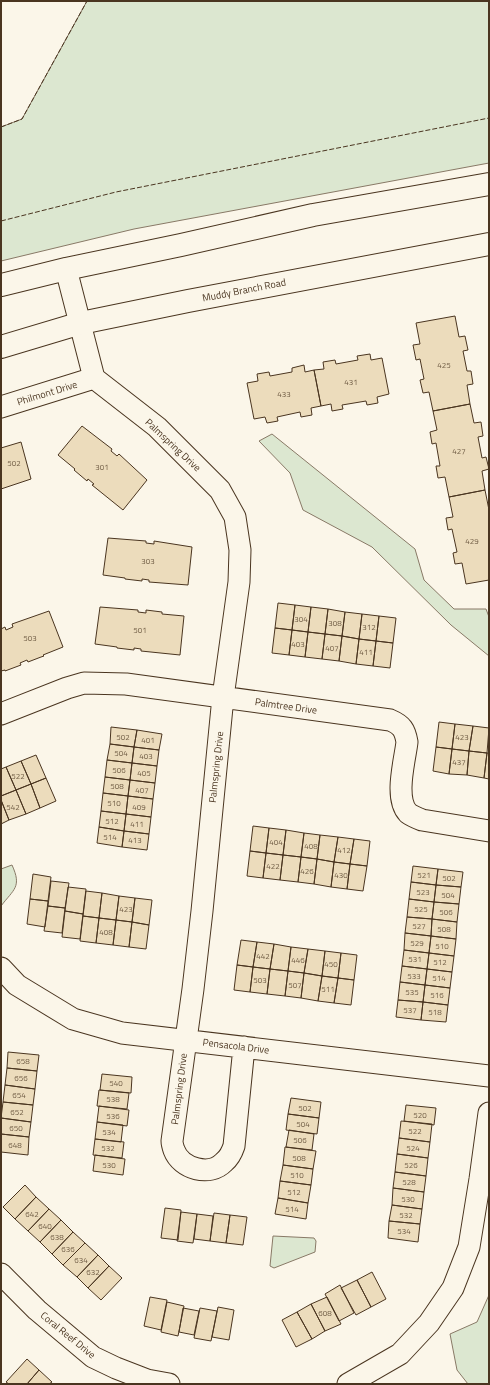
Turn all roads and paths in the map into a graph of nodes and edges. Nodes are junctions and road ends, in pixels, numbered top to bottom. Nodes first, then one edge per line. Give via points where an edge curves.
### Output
1 (489, 184) edge
2 (489, 244) edge
3 (66, 269) junction
4 (1, 285) edge
5 (80, 324) junction
6 (1, 347) edge
7 (94, 378) junction
8 (1, 406) edge
9 (223, 697) junction
10 (1, 714) edge
11 (489, 830) edge
12 (1, 968) edge
13 (9, 989) edge
14 (185, 1040) junction
15 (244, 1047) junction
16 (489, 1076) edge
17 (489, 1113) edge
18 (1, 1274) edge
19 (169, 1384) edge
20 (348, 1384) edge

1 - 3 main road via 313,215
2 - 5 main road, Muddy Branch Road
3 - 4 main road
3 - 5 street
5 - 6 main road, Muddy Branch Road
5 - 7 street
7 - 8 street, Philmont Drive
7 - 9 street, Palmspring Drive via 157,427 191,460 220,490 235,517 240,550 239,582
9 - 10 street, Palmtree Drive via 126,684 84,683
9 - 11 street, Palmtree Drive via 397,723 404,728 407,742 400,789 401,798 408,812 422,820
9 - 14 street, Palmspring Drive via 202,911
12 - 13 street, Pensacola Drive
13 - 14 street, Pensacola Drive via 73,1020 122,1033
14 - 15 street, Pensacola Drive
14 - 15 street, Palmspring Drive via 172,1140 173,1150 185,1164 208,1170 224,1163 234,1146
15 - 16 street, Pensacola Drive
17 - 20 street via 469,1247 453,1288 429,1323 400,1354
18 - 19 street, Coral Reef Drive via 37,1310 93,1357 147,1380

